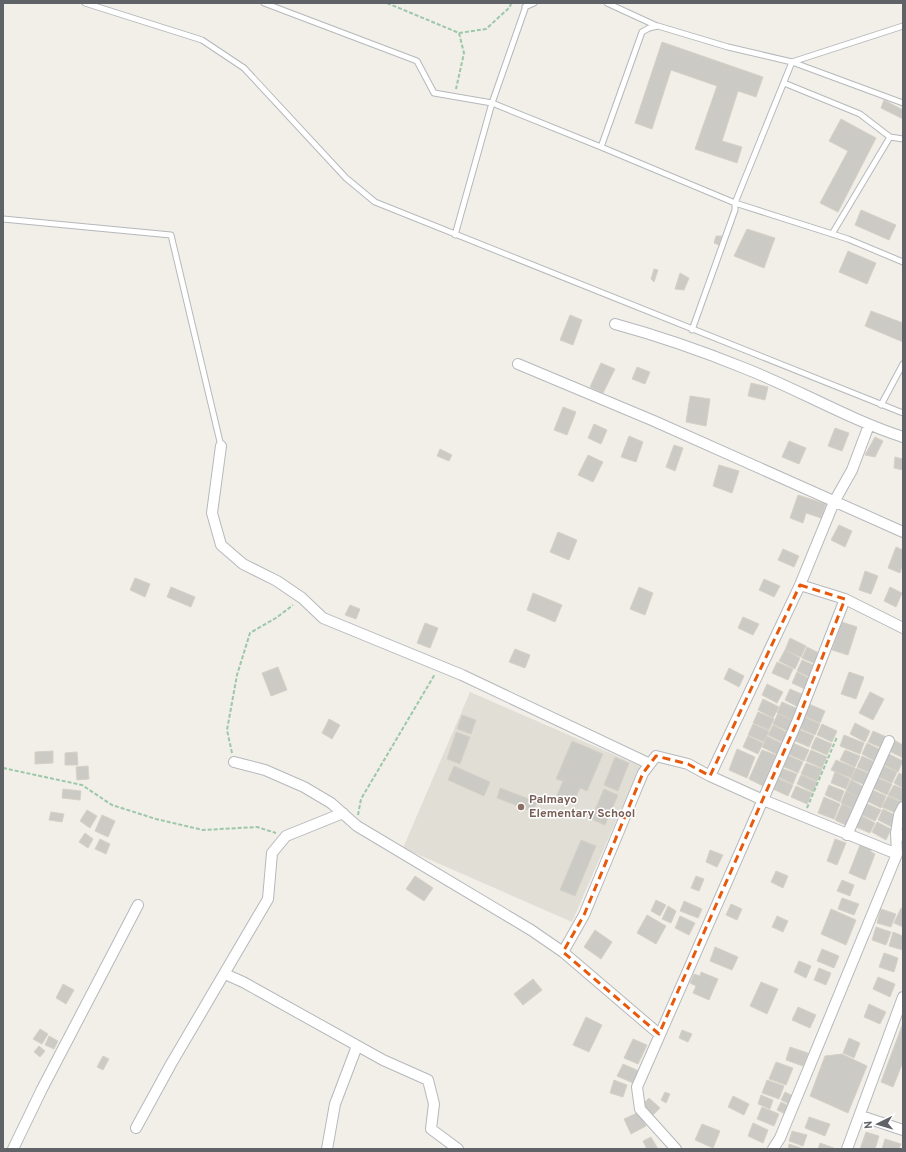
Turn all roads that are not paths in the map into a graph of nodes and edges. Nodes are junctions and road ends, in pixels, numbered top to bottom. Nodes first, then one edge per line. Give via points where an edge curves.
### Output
1 (85, 3) edge
2 (264, 3) edge
3 (534, 3) edge
4 (608, 3) edge
5 (526, 5) edge
6 (658, 26) junction
7 (903, 26) edge
8 (792, 62) junction
9 (784, 83) junction
10 (492, 103) junction
11 (903, 103) edge
12 (890, 137) junction
13 (903, 139) edge
14 (601, 146) junction
15 (735, 203) junction
16 (3, 219) edge
17 (832, 234) junction
18 (454, 235) junction
19 (903, 262) edge
20 (615, 324) dead end
21 (692, 330) junction
22 (518, 364) dead end
23 (903, 364) edge
24 (881, 405) junction
25 (903, 413) edge
26 (869, 426) junction
27 (903, 437) edge
28 (221, 446) joint
29 (834, 502) junction
30 (903, 532) edge
31 (800, 585) junction
32 (845, 599) junction
33 (903, 628) edge
34 (889, 741) dead end
35 (234, 762) road end
36 (650, 764) junction
37 (710, 776) junction
38 (763, 800) junction
39 (903, 807) edge
40 (343, 813) junction
41 (847, 835) junction
42 (899, 835) edge
43 (897, 854) junction
44 (138, 905) dead end
45 (563, 952) junction
46 (225, 974) junction
47 (903, 997) edge
48 (659, 1034) junction
49 (357, 1046) junction
50 (861, 1116) junction
51 (136, 1128) dead end
52 (903, 1130) edge
53 (13, 1149) edge
54 (327, 1149) edge
55 (458, 1149) edge
56 (676, 1149) edge
57 (773, 1149) edge
58 (848, 1149) edge

1 - 18 lane via 202,40 244,68 346,178 375,202
2 - 10 lane via 417,61 434,93
3 - 5 lane
4 - 6 lane
5 - 10 lane
6 - 8 lane via 728,47
6 - 14 lane via 642,32
7 - 8 lane
8 - 9 lane
8 - 11 lane
9 - 12 lane via 860,114
9 - 15 lane
10 - 14 lane
10 - 18 lane
12 - 13 lane
12 - 17 lane
14 - 15 lane
15 - 17 lane
15 - 21 lane via 735,210
16 - 28 lane via 172,236
17 - 19 lane
18 - 21 lane
20 - 26 street via 745,368
21 - 24 lane
22 - 29 street via 654,421
23 - 24 lane
24 - 25 lane
26 - 27 street
26 - 29 street via 852,470
28 - 36 street via 212,513 221,546 243,564 277,581 302,598 323,618 440,666
29 - 30 street
29 - 31 street
31 - 32 street
31 - 37 street
32 - 33 street
32 - 38 street via 824,656
34 - 41 street
35 - 40 street via 265,770 304,787
36 - 37 street via 656,756 688,764
36 - 45 street via 643,772 584,915
37 - 38 street
38 - 41 street
38 - 48 street
39 - 42 street via 899,815
40 - 45 street via 357,826 531,930
40 - 46 street via 286,836 272,853 268,899
41 - 43 street
42 - 43 street
43 - 57 street via 780,1138
44 - 53 street
45 - 48 street
46 - 49 street
46 - 51 street via 170,1064
47 - 50 street
48 - 56 street via 637,1087 640,1109
49 - 54 street via 335,1104
49 - 55 street via 428,1080 434,1104 431,1129
50 - 52 street
50 - 58 street

